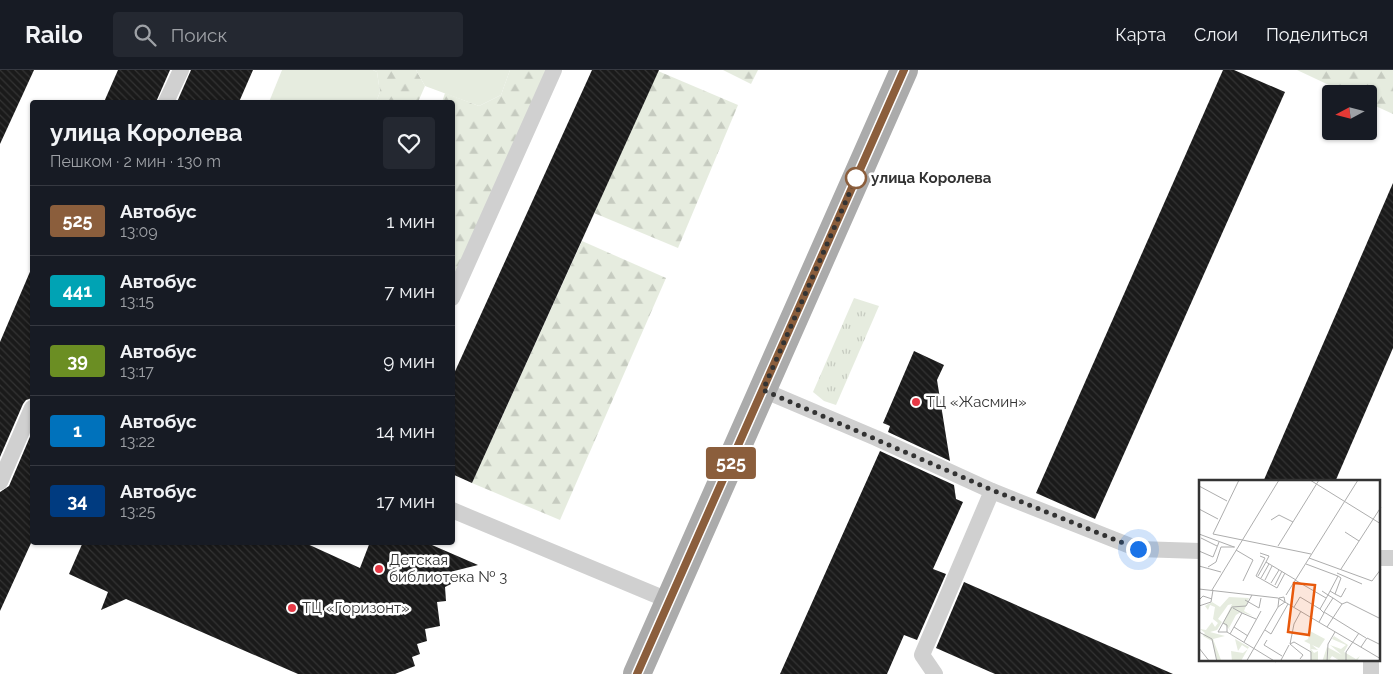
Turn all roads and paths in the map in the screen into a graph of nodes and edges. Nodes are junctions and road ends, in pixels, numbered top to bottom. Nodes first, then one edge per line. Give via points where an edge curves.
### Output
1 (181, 70) edge
2 (554, 70) edge
3 (904, 70) edge
4 (167, 100) edge
5 (455, 291) edge
6 (763, 390) junction
7 (30, 413) edge
8 (0, 482) edge
9 (992, 490) junction
10 (455, 511) edge
11 (1199, 551) edge
12 (1380, 558) edge
13 (1393, 558) edge
14 (670, 601) junction
15 (637, 674) edge
16 (934, 674) edge

1 - 4 lane
2 - 5 lane
3 - 6 main road
6 - 9 lane
6 - 14 main road
7 - 8 lane
9 - 11 lane via 1138,549
9 - 16 lane via 922,655
10 - 14 lane
12 - 13 lane
14 - 15 main road

